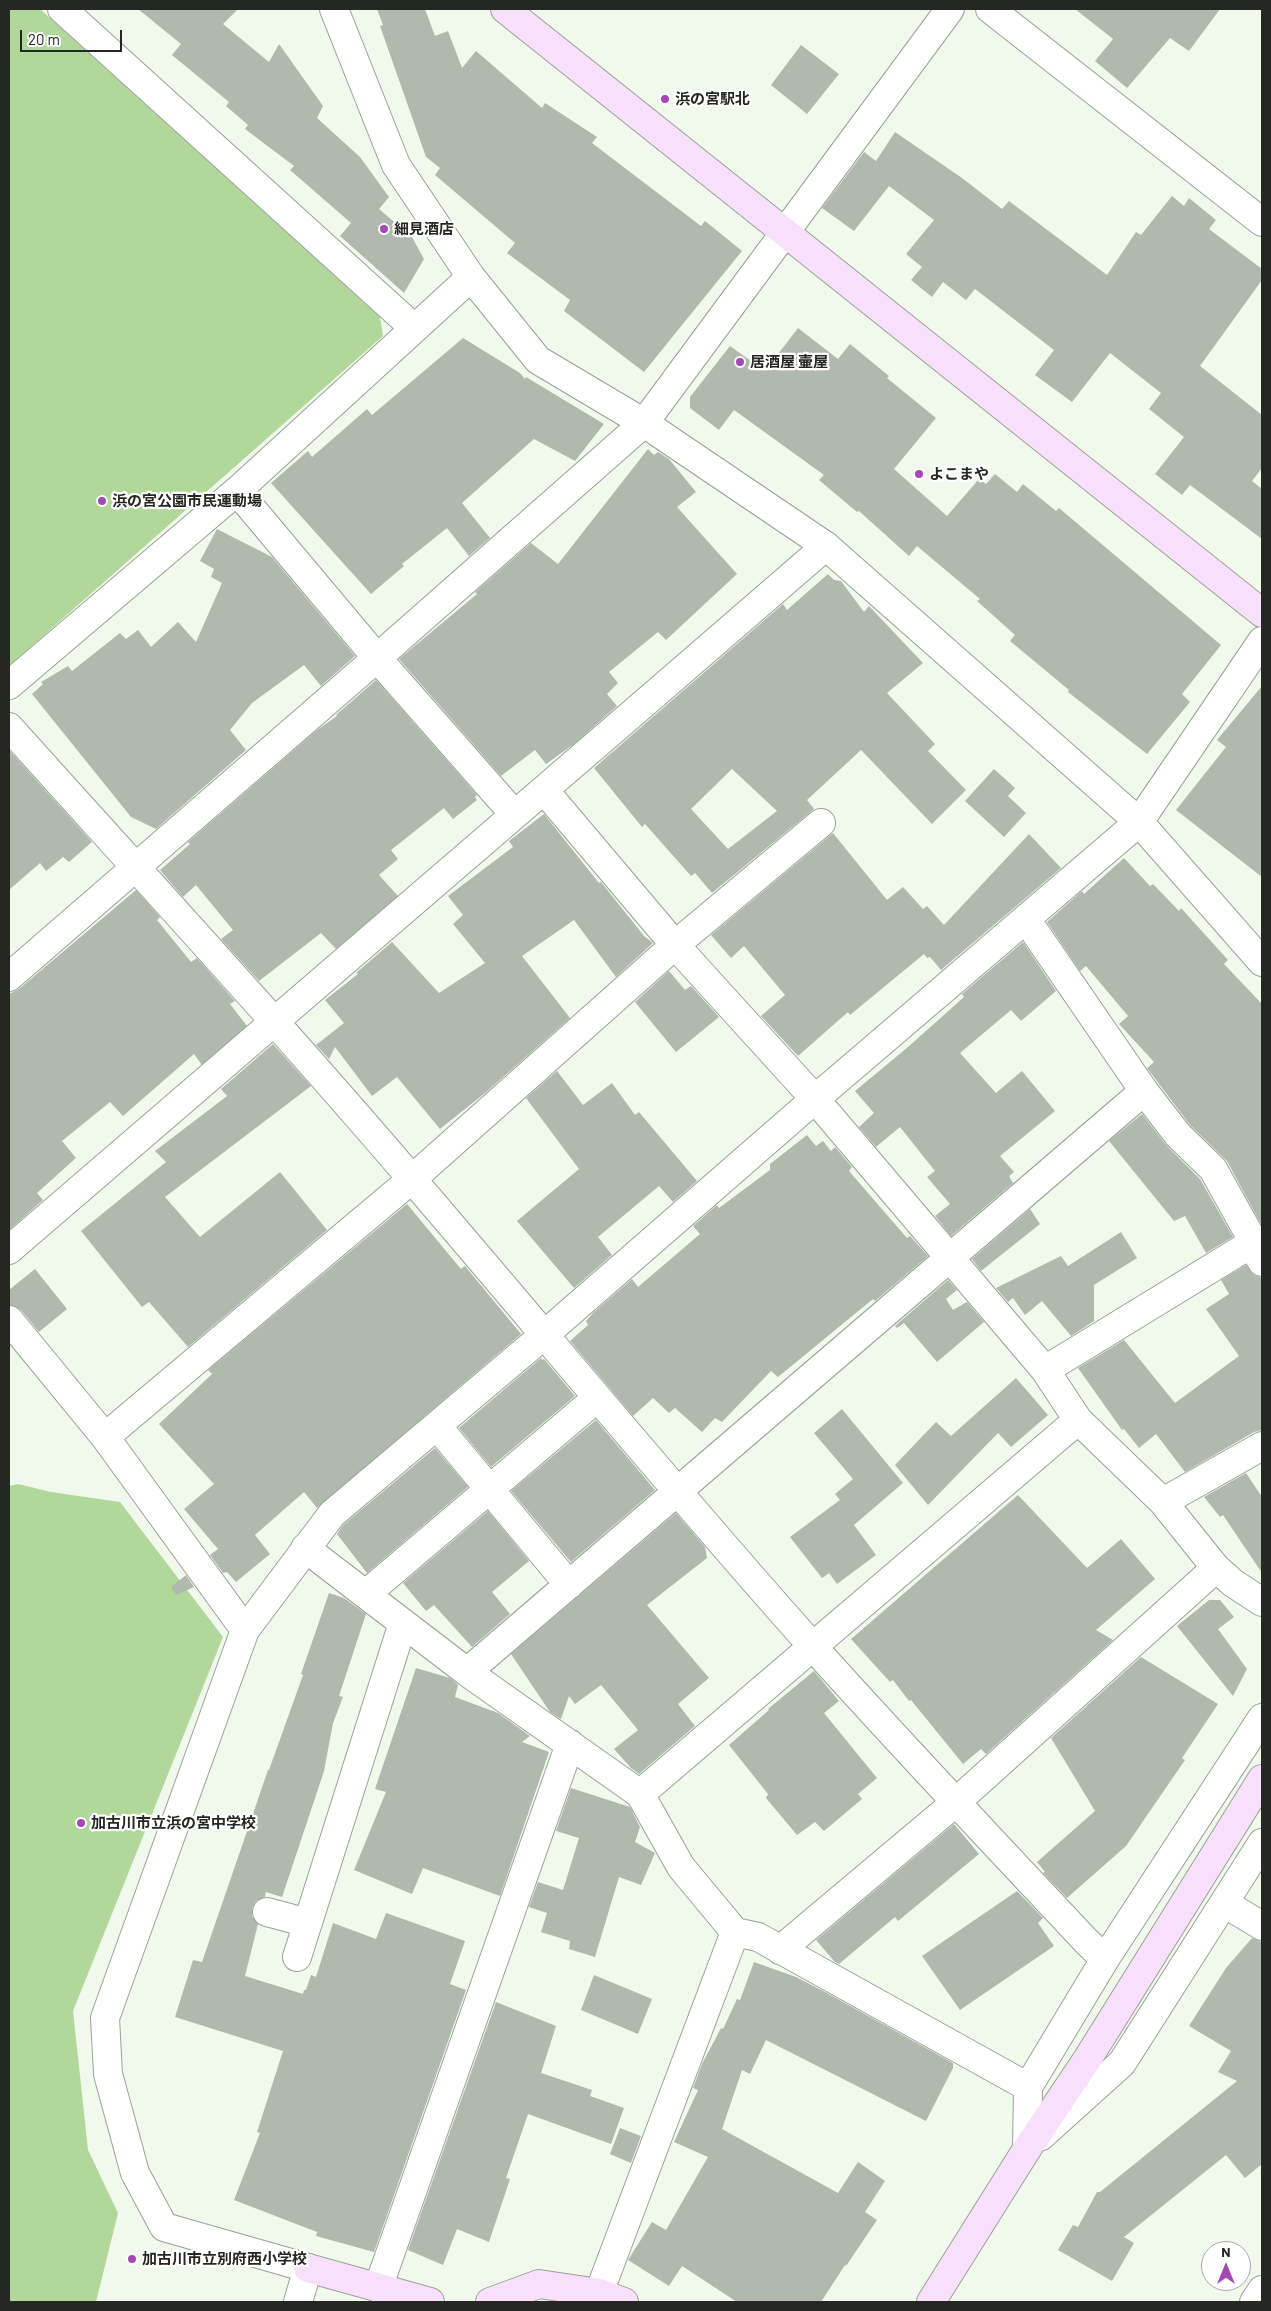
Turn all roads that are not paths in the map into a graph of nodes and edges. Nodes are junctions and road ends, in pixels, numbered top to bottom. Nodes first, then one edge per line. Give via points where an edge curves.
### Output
1 (62, 9) edge
2 (334, 9) edge
3 (505, 9) edge
4 (950, 9) edge
5 (990, 9) edge
6 (1262, 222) edge
7 (785, 231) junction
8 (471, 277) junction
9 (414, 328) junction
10 (644, 423) junction
11 (236, 491) junction
12 (826, 546) junction
13 (1262, 613) edge
14 (1262, 641) edge
15 (377, 658) junction
16 (9, 684) edge
17 (9, 728) edge
18 (544, 790) junction
19 (514, 814) junction
20 (1139, 822) junction
21 (821, 823) dead end
22 (134, 866) junction
23 (1026, 919) junction
24 (675, 945) junction
25 (1262, 962) edge
26 (9, 977) edge
27 (276, 1023) junction
28 (1144, 1091) junction
29 (815, 1099) junction
30 (412, 1179) junction
31 (9, 1250) edge
32 (1256, 1253) edge
33 (949, 1257) junction
34 (9, 1320) edge
35 (544, 1335) junction
36 (1045, 1370) junction
37 (597, 1398) junction
38 (1078, 1420) junction
39 (437, 1426) junction
40 (105, 1437) junction
41 (1262, 1446) edge
42 (490, 1490) junction
43 (677, 1492) junction
44 (1163, 1502) junction
45 (305, 1548) junction
46 (1216, 1568) junction
47 (569, 1585) junction
48 (366, 1594) junction
49 (1262, 1602) edge
50 (402, 1623) junction
51 (246, 1630) junction
52 (814, 1647) junction
53 (467, 1672) junction
54 (1262, 1718) edge
55 (570, 1744) junction
56 (1262, 1779) edge
57 (640, 1794) junction
58 (955, 1803) junction
59 (1262, 1843) edge
60 (1224, 1903) junction
61 (267, 1912) dead end
62 (308, 1922) junction
63 (1262, 1926) edge
64 (735, 1932) junction
65 (780, 1950) junction
66 (297, 1957) dead end
67 (1105, 1959) junction
68 (1028, 2087) junction
69 (1027, 2149) junction
70 (308, 2268) junction
71 (378, 2288) junction
72 (1262, 2290) edge
73 (611, 2298) edge
74 (298, 2302) edge
75 (430, 2302) edge
76 (490, 2302) edge
77 (931, 2302) edge
78 (1254, 2302) edge

1 - 9 street
2 - 8 street via 396,165
3 - 7 street
4 - 7 street
5 - 6 street
7 - 10 street
7 - 13 street
8 - 9 street
8 - 10 street via 538,360
9 - 11 street
10 - 12 street
10 - 15 street
11 - 15 street
11 - 16 street
12 - 18 street
12 - 20 street
14 - 20 street
15 - 19 street
15 - 22 street
17 - 22 street
18 - 19 street
18 - 24 street
19 - 27 street
20 - 23 street
20 - 25 street
21 - 24 street
22 - 26 street
22 - 27 street
23 - 28 street
23 - 29 street
24 - 29 street
24 - 30 street
27 - 30 street
27 - 31 street
28 - 32 street via 1178,1134 1213,1169
28 - 33 street
29 - 33 street
29 - 35 street
30 - 35 street
30 - 40 street
32 - 36 street
33 - 36 street
33 - 43 street
34 - 40 street
35 - 37 street
35 - 39 street
36 - 38 street
37 - 42 street
37 - 43 street
38 - 44 street
38 - 52 street
39 - 42 street
39 - 45 street via 332,1514
40 - 51 street
41 - 44 street
42 - 47 street
42 - 48 street
43 - 47 street
43 - 52 street
44 - 46 street
45 - 48 street
45 - 51 street
46 - 49 street
46 - 58 street
47 - 53 street
48 - 50 street
50 - 53 street
50 - 62 street
51 - 70 street via 105,2018 108,2074 135,2173 164,2227
52 - 57 street
52 - 58 street
53 - 55 street
54 - 67 street
55 - 57 street
55 - 71 street
56 - 69 street via 1088,2058
57 - 64 street via 682,1867
58 - 65 street
58 - 67 street
59 - 60 street
60 - 63 street
60 - 69 street via 1122,2063
61 - 62 street
62 - 66 street
64 - 65 street via 758,1937
64 - 73 street
65 - 68 street
67 - 68 street
68 - 69 street
69 - 77 street
70 - 71 street
70 - 74 street
71 - 75 street
72 - 78 street
73 - 76 street via 539,2284

